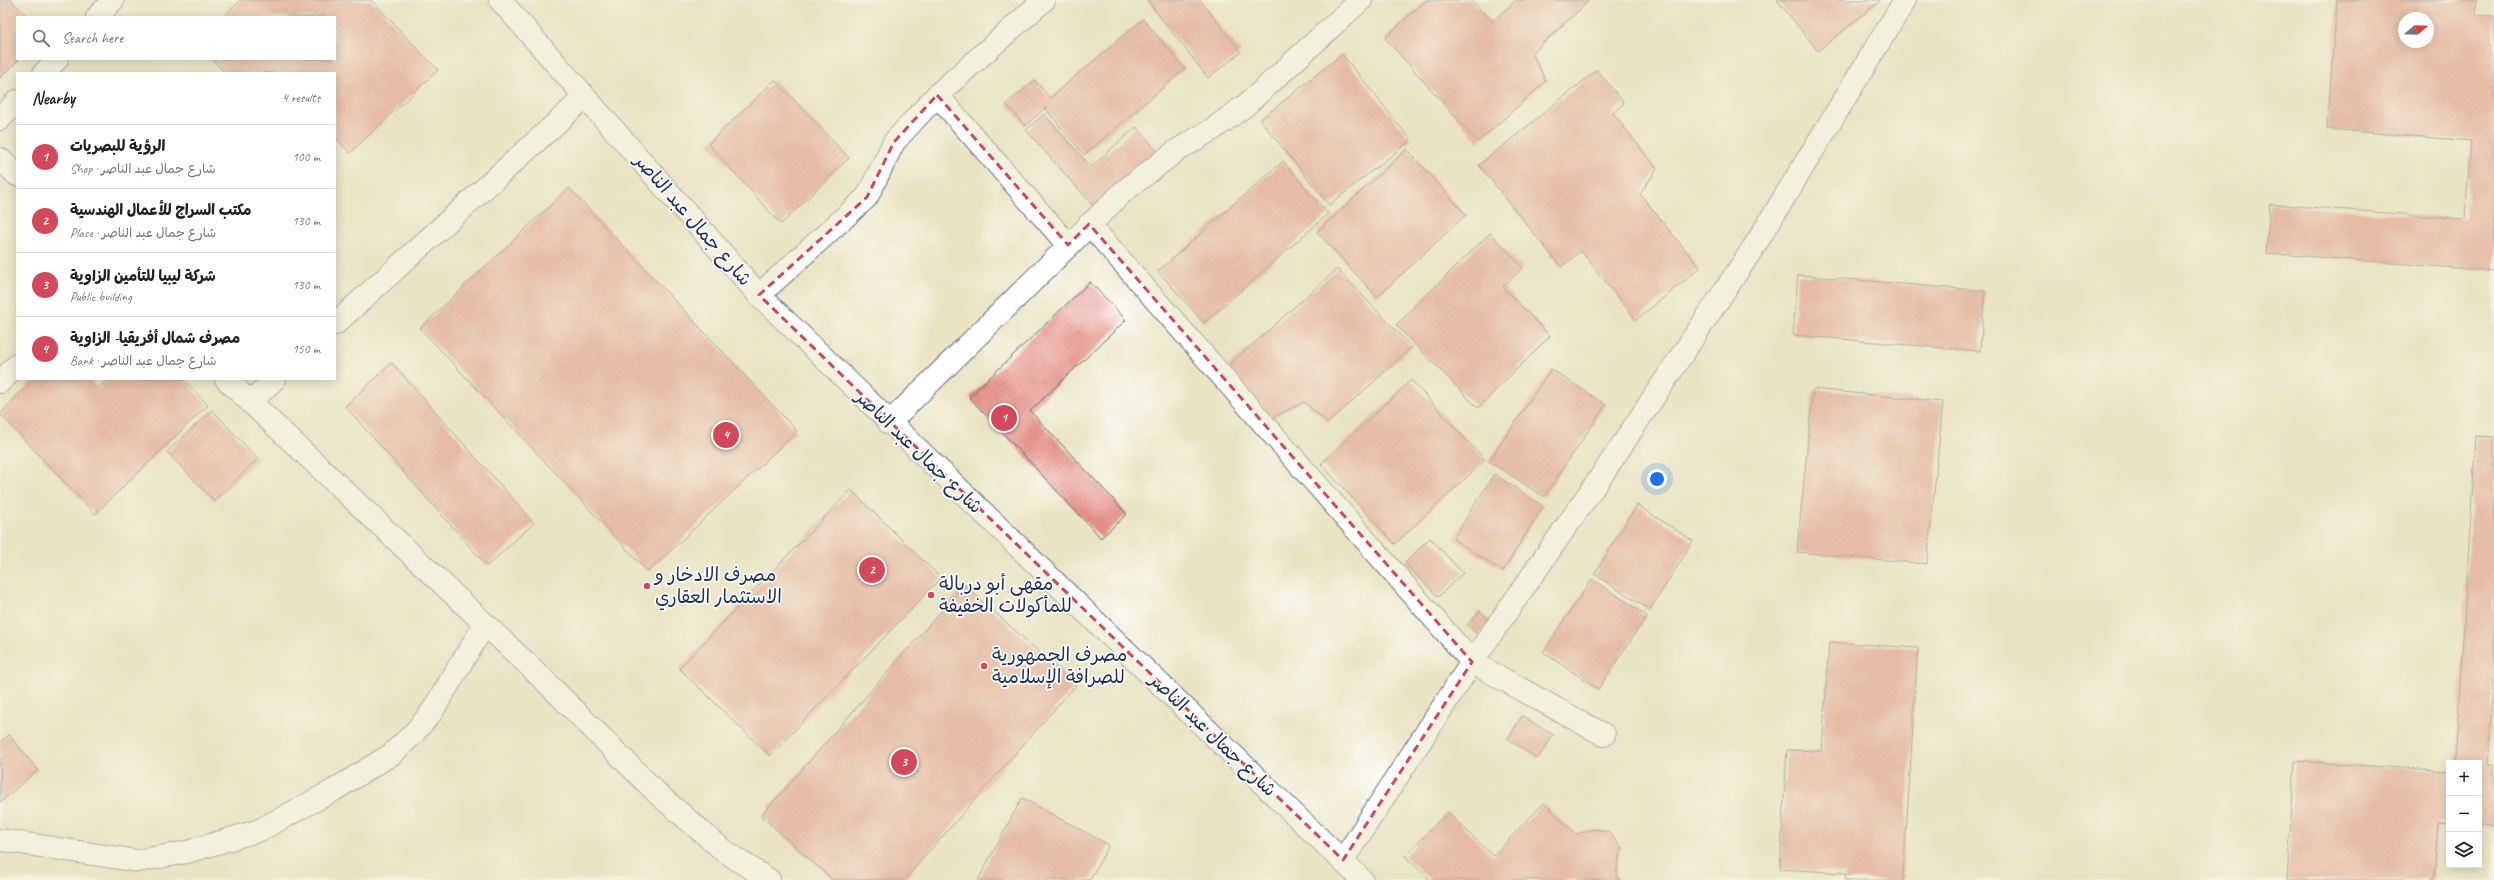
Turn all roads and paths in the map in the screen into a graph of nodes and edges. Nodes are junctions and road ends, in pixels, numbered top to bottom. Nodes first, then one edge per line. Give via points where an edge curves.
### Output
1 (113, 0) edge
2 (500, 0) edge
3 (1044, 0) edge
4 (1361, 0) edge
5 (1906, 0) edge
6 (98, 16) edge
7 (56, 60) edge
8 (45, 72) edge
9 (937, 95) junction
10 (585, 97) junction
11 (16, 102) edge
12 (0, 119) edge
13 (0, 159) edge
14 (16, 174) edge
15 (1089, 224) junction
16 (1068, 245) junction
17 (759, 296) junction
18 (336, 323) edge
19 (16, 366) edge
20 (227, 380) edge
21 (274, 380) edge
22 (0, 382) edge
23 (250, 402) junction
24 (889, 423) junction
25 (485, 624) junction
26 (1472, 662) junction
27 (1604, 735) dead end
28 (1, 840) edge
29 (1343, 860) junction
30 (769, 880) edge
31 (1362, 880) edge

1 - 6 street
2 - 10 street, شارع جمال عبد الناصر
3 - 9 street
4 - 15 street via 1246,105 1176,151 1123,192
5 - 26 street via 1758,242 1604,472
7 - 8 street
9 - 16 street
9 - 17 street via 894,142 867,197
10 - 17 street, شارع جمال عبد الناصر
10 - 18 street
11 - 12 street
13 - 14 street
15 - 16 street
15 - 26 street
16 - 24 street
17 - 24 street, شارع جمال عبد الناصر
19 - 22 street
20 - 23 street
21 - 23 street
23 - 25 street
24 - 29 street, شارع جمال عبد الناصر
25 - 28 street via 431,713 392,754 334,790 260,830 187,852 138,861
25 - 30 street via 658,795 724,851
26 - 27 street
26 - 29 street
29 - 31 street, شارع جمال عبد الناصر

